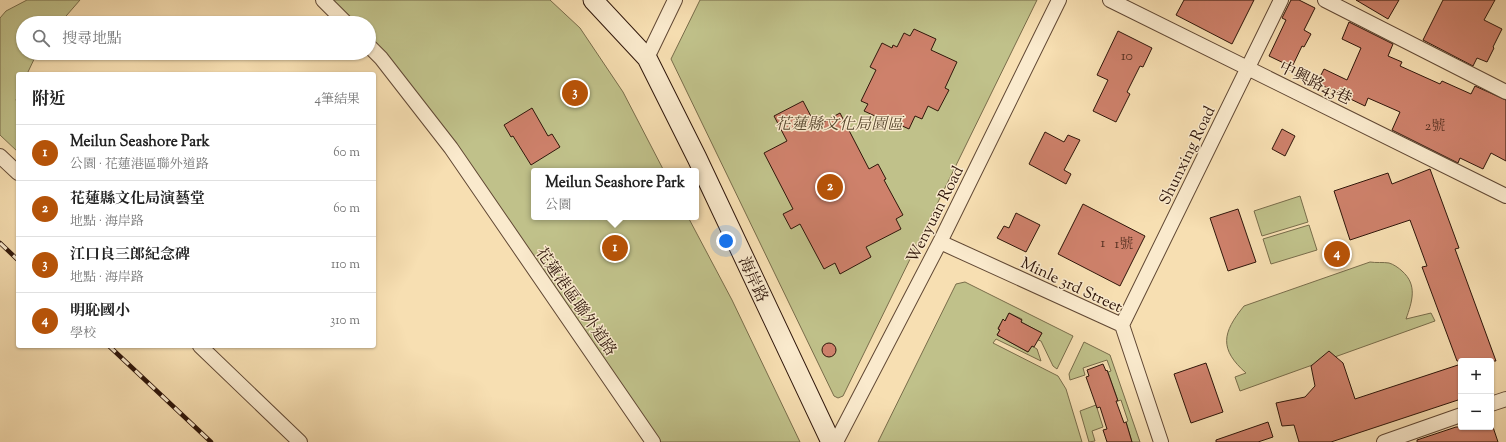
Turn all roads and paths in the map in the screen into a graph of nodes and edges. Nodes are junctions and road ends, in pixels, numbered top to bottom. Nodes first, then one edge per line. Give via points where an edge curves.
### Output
1 (323, 0) edge
2 (593, 0) edge
3 (675, 0) edge
4 (1059, 0) edge
5 (1110, 0) edge
6 (1281, 0) edge
7 (1324, 0) edge
8 (339, 16) edge
9 (376, 53) edge
10 (647, 58) junction
11 (1248, 68) junction
12 (1506, 92) edge
13 (0, 156) edge
14 (16, 171) edge
15 (1506, 196) edge
16 (940, 242) junction
17 (1122, 325) junction
18 (202, 348) edge
19 (1506, 399) edge
20 (1494, 403) edge
21 (1458, 416) edge
22 (300, 442) edge
23 (653, 442) edge
24 (831, 442) edge
25 (836, 442) edge
26 (1161, 442) edge
27 (1384, 442) edge

1 - 8 street
2 - 10 main road, 海岸路
3 - 10 street
4 - 16 street, Wenyuan Road
5 - 11 street, 中興路43巷
6 - 11 street, Shunxing Road
7 - 12 street
9 - 23 street, 花蓮港區聯外道路 via 451,148
10 - 24 main road, 海岸路
11 - 15 street, 中興路43巷
11 - 17 street, Shunxing Road
13 - 14 street
16 - 17 street, Minle 3rd Street
16 - 25 street, Wenyuan Road
17 - 26 street, Minle 3rd Street
18 - 22 street
19 - 20 street
21 - 27 street

